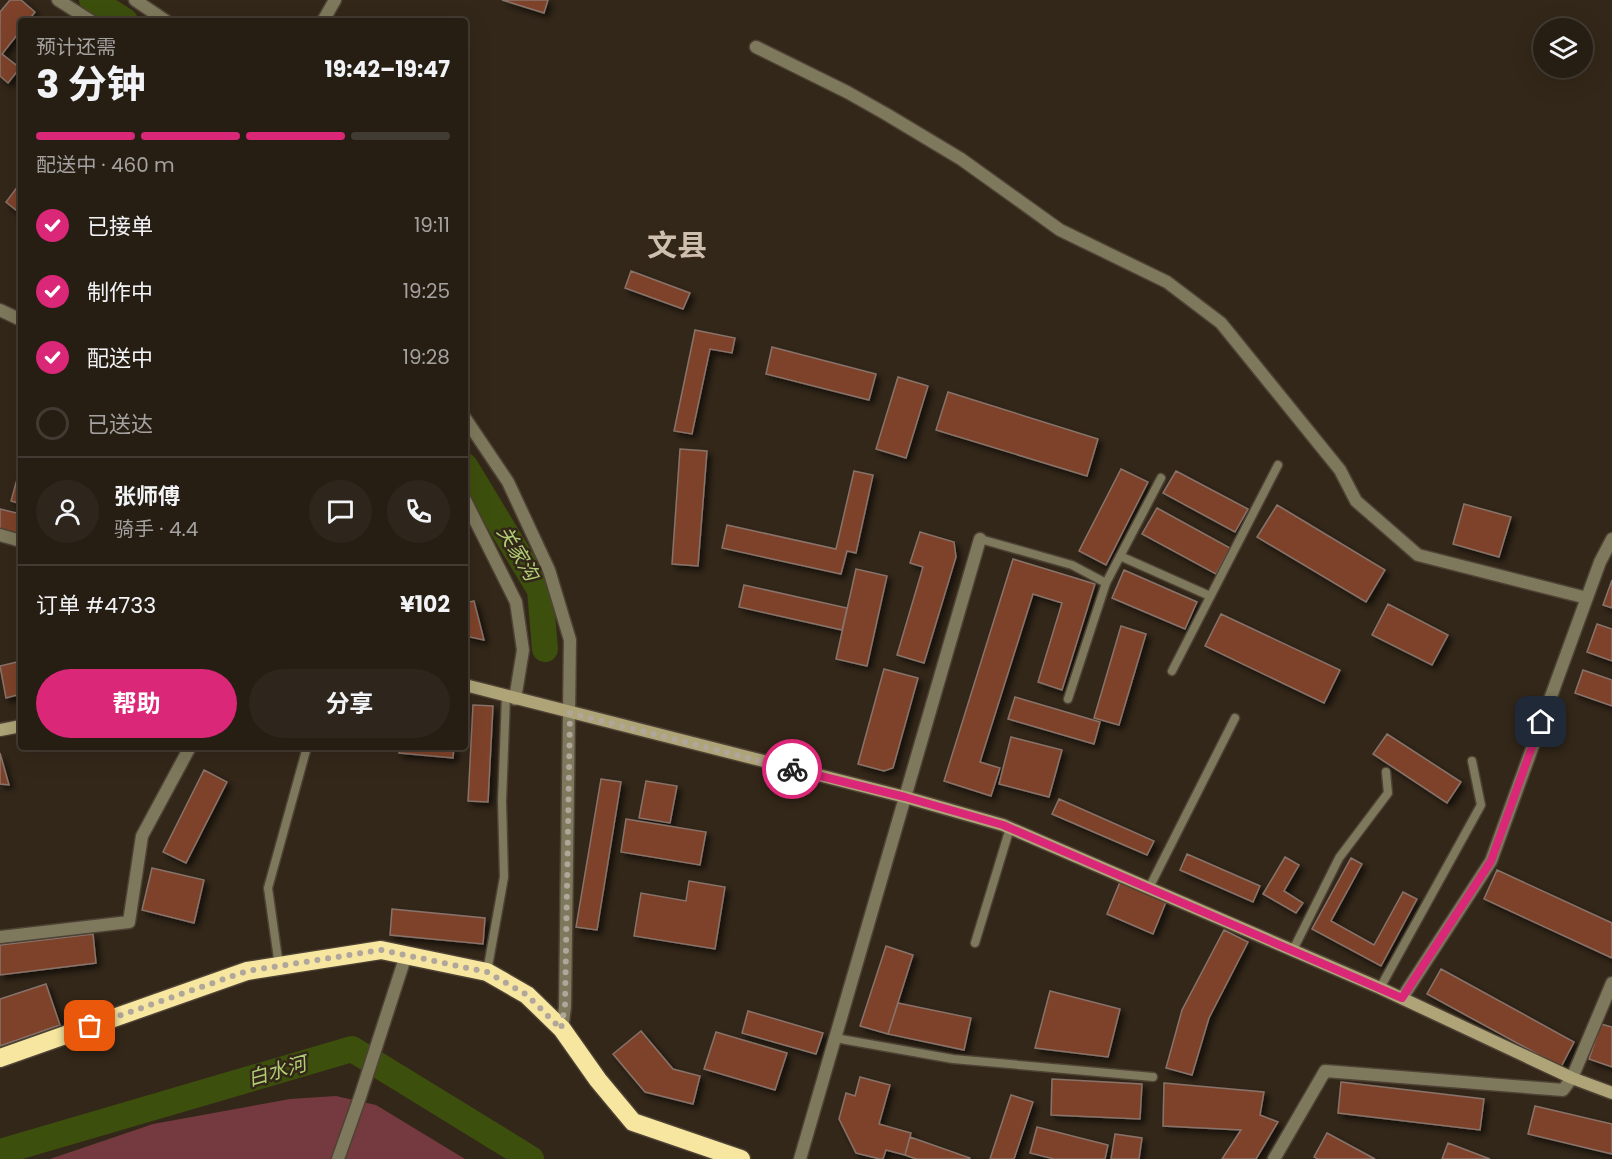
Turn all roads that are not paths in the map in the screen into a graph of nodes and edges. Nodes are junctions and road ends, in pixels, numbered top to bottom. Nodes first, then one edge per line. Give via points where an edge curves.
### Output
1 (58, 0) edge
2 (135, 0) edge
3 (335, 0) edge
4 (86, 18) edge
5 (162, 18) edge
6 (325, 18) edge
7 (756, 47) dead end
8 (0, 310) edge
9 (18, 319) edge
10 (468, 422) edge
11 (1278, 465) dead end
12 (1161, 478) dead end
13 (468, 506) edge
14 (0, 535) edge
15 (980, 539) joint
16 (1612, 539) edge
17 (18, 540) edge
18 (1120, 556) junction
19 (1106, 583) junction
20 (1210, 596) junction
21 (1587, 598) junction
22 (1172, 671) dead end
23 (468, 686) edge
24 (511, 697) junction
25 (1068, 699) dead end
26 (570, 713) junction
27 (1234, 718) dead end
28 (18, 727) edge
29 (0, 730) edge
30 (188, 750) edge
31 (306, 750) edge
32 (1472, 761) dead end
33 (1386, 772) dead end
34 (905, 797) junction
35 (1010, 828) junction
36 (1149, 888) junction
37 (0, 937) edge
38 (975, 943) dead end
39 (1293, 950) junction
40 (404, 963) junction
41 (279, 966) junction
42 (487, 972) junction
43 (1612, 984) edge
44 (1380, 988) junction
45 (1402, 998) junction
46 (561, 1029) junction
47 (835, 1038) junction
48 (0, 1058) edge
49 (1153, 1077) dead end
50 (1572, 1078) junction
51 (1612, 1093) edge
52 (338, 1159) edge
53 (741, 1159) edge
54 (800, 1159) edge
55 (1274, 1159) edge

1 - 4 street
2 - 5 street
3 - 6 street
7 - 21 street via 886,114 961,159 1060,230 1167,282 1221,323 1340,470 1356,501 1418,555
8 - 9 street
10 - 26 street via 508,482 549,570 570,640
11 - 20 lane
12 - 18 lane
13 - 24 street via 516,602 523,650
14 - 17 street
15 - 19 lane via 1072,565
15 - 34 street
16 - 21 street
18 - 19 lane
18 - 20 lane
19 - 25 lane
20 - 22 lane
21 - 45 street via 1491,861
23 - 24 street
24 - 26 street
24 - 42 lane via 502,801 504,877
26 - 34 street
26 - 46 street via 565,1006
27 - 36 lane
28 - 29 street
30 - 37 street via 142,836 129,921
31 - 41 lane via 268,888
32 - 44 lane via 1481,805
33 - 39 lane via 1388,793 1339,858
34 - 35 street
34 - 47 street
35 - 36 street
35 - 38 lane
36 - 39 street
39 - 44 street
40 - 41 highway via 381,950
40 - 42 highway
40 - 52 street
41 - 48 highway via 247,971
42 - 46 highway via 527,995
43 - 50 street
44 - 45 street
45 - 50 street
46 - 53 highway via 633,1122
47 - 49 lane via 953,1059
47 - 54 street
50 - 51 street
50 - 55 street via 1563,1090 1324,1071

